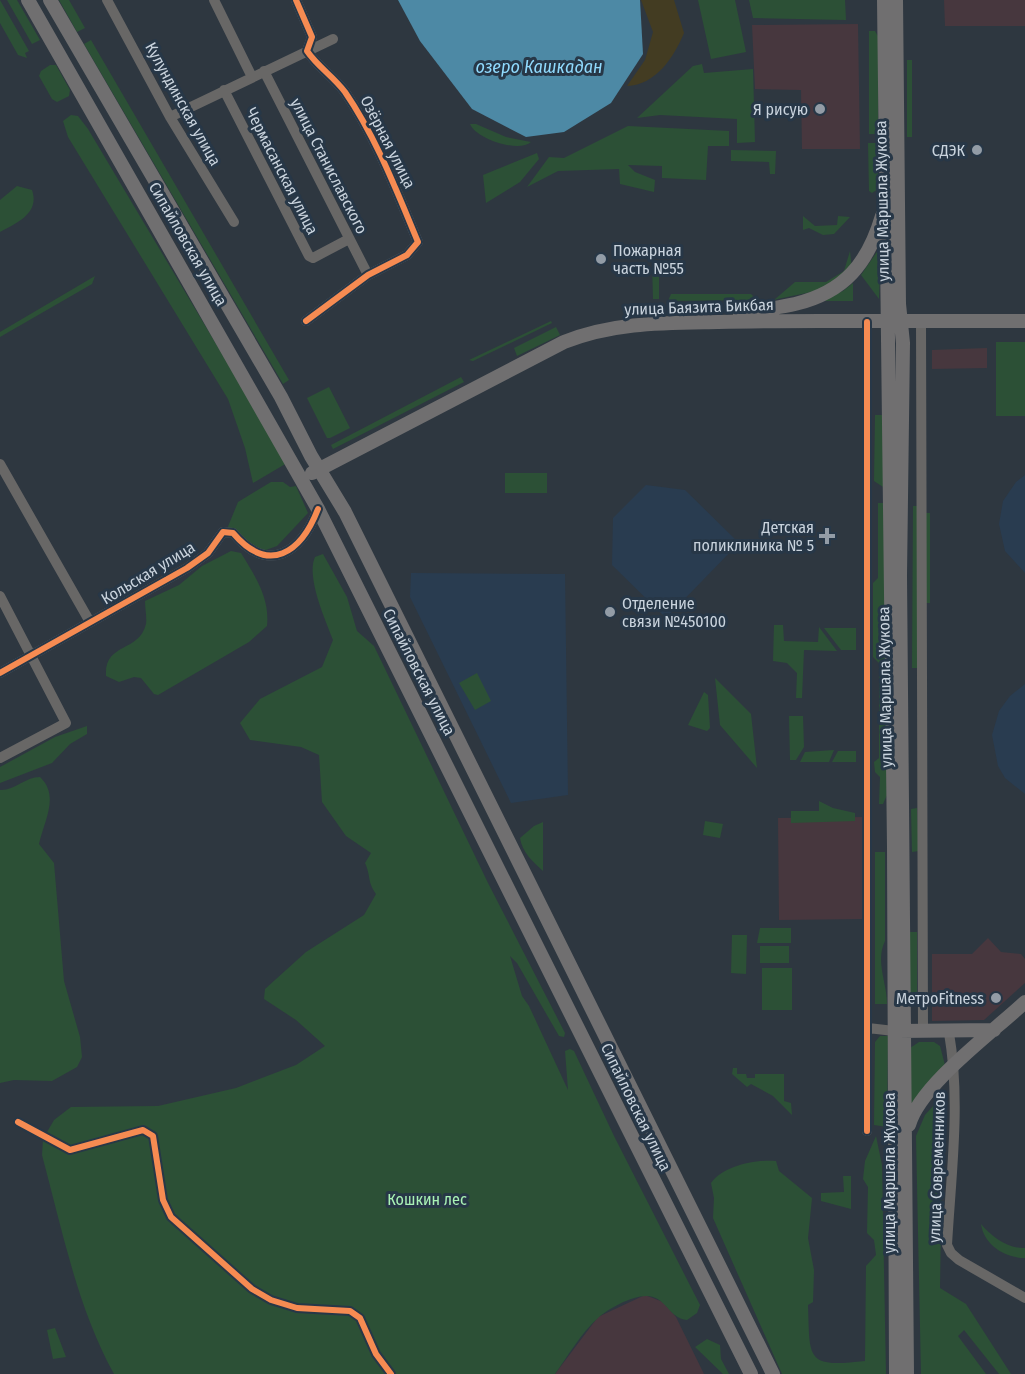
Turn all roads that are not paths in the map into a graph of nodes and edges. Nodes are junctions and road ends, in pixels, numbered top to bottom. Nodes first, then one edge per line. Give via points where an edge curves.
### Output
1 (27, 0) edge
2 (50, 0) edge
3 (107, 0) edge
4 (214, 0) edge
5 (296, 0) edge
6 (885, 0) edge
7 (896, 0) edge
8 (333, 39) dead end
9 (307, 51) junction
10 (264, 71) junction
11 (252, 77) junction
12 (224, 90) junction
13 (106, 96) junction
14 (89, 104) junction
15 (170, 117) junction
16 (886, 201) junction
17 (234, 222) dead end
18 (349, 238) junction
19 (368, 275) junction
20 (306, 321) dead end
21 (894, 321) junction
22 (921, 321) junction
23 (1025, 321) edge
24 (718, 322) junction
25 (867, 322) junction
26 (0, 464) edge
27 (319, 469) junction
28 (302, 479) junction
29 (318, 509) junction
30 (0, 597) edge
31 (90, 622) junction
32 (32, 655) junction
33 (0, 672) edge
34 (0, 758) edge
35 (1025, 1002) edge
36 (868, 1028) junction
37 (994, 1030) junction
38 (900, 1032) junction
39 (923, 1032) junction
40 (949, 1032) junction
41 (955, 1066) junction
42 (867, 1131) dead end
43 (905, 1138) junction
44 (1025, 1298) edge
45 (898, 1373) edge
46 (751, 1374) edge
47 (772, 1374) edge

1 - 14 main road, Сипайловская улица
2 - 13 main road, Сипайловская улица
3 - 15 street, Кулундинская улица
4 - 11 street
5 - 9 street via 312,37
6 - 16 main road, улица Маршала Жукова
7 - 21 main road, улица Маршала Жукова
8 - 9 street
9 - 10 street
9 - 19 street, Озёрная улица via 346,94 380,155 418,242 407,255
10 - 11 street
10 - 18 street, улица Станиславского
11 - 12 street
12 - 15 street
12 - 18 street, Чермасанская улица via 309,256 313,258
13 - 14 main road via 94,96
13 - 27 main road, Сипайловская улица
14 - 28 main road, Сипайловская улица
15 - 17 street, Кулундинская улица
16 - 21 main road, улица Маршала Жукова
16 - 24 main road via 870,250 841,285 797,304
18 - 19 street, улица Станиславского
19 - 20 street
21 - 22 main road, улица Баязита Бикбая
21 - 25 main road, улица Баязита Бикбая
21 - 38 main road, улица Маршала Жукова
22 - 23 main road, улица Баязита Бикбая
22 - 39 street
24 - 25 main road, улица Баязита Бикбая
24 - 27 main road, улица Баязита Бикбая via 633,324 584,334
25 - 36 street
26 - 31 street
27 - 28 main road, улица Баязита Бикбая
27 - 47 main road, Сипайловская улица via 345,512
28 - 29 main road, Сипайловская улица
29 - 31 street, Кольская улица via 302,538 274,557 260,555 233,533 223,532 207,553 187,568
29 - 46 main road, Сипайловская улица
30 - 32 street
31 - 32 street, Кольская улица
32 - 33 street, Кольская улица
32 - 34 street via 66,723
35 - 37 main road
36 - 38 street
36 - 42 street
37 - 40 main road
37 - 41 main road
38 - 39 main road
38 - 43 main road, улица Маршала Жукова
38 - 45 main road, улица Маршала Жукова
39 - 40 main road
40 - 41 street, улица Современников
41 - 43 main road via 914,1108
41 - 44 street, улица Современников via 947,1245 959,1260
43 - 45 main road, улица Маршала Жукова

